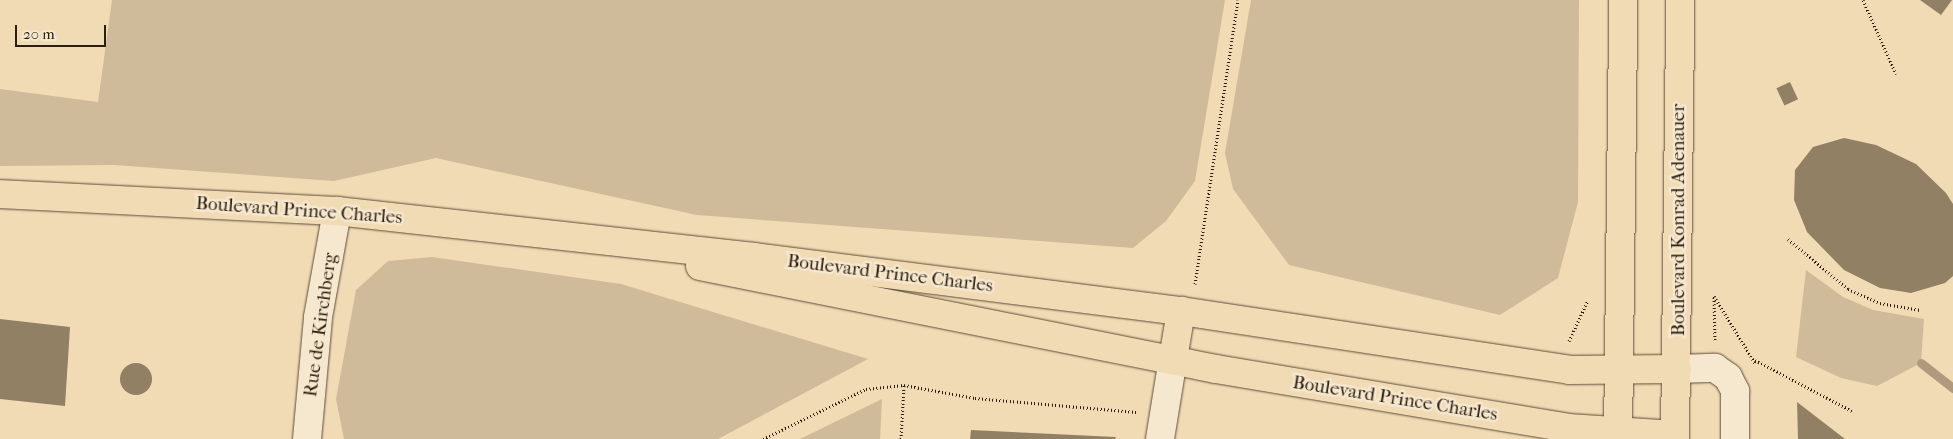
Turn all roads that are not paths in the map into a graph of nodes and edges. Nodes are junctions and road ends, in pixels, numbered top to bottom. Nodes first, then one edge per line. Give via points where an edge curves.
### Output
1 (1623, 0) edge
2 (1680, 0) edge
3 (0, 194) edge
4 (337, 211) junction
5 (597, 241) junction
6 (1181, 311) junction
7 (1173, 359) junction
8 (1618, 369) junction
9 (1677, 369) junction
10 (1161, 426) edge
11 (1618, 436) edge
12 (1675, 437) edge
13 (307, 439) edge
14 (1735, 439) edge

1 - 8 main road
2 - 9 main road, Boulevard Konrad Adenauer
3 - 4 main road, Boulevard Prince Charles
4 - 5 main road, Boulevard Prince Charles
4 - 13 street, Rue de Kirchberg via 318,318
5 - 6 main road, Boulevard Prince Charles
5 - 7 main road, Boulevard Prince Charles via 749,277
6 - 7 main road
6 - 8 main road, Boulevard Prince Charles via 1569,370
7 - 10 street
7 - 11 main road, Boulevard Prince Charles
8 - 9 main road, Boulevard Prince Charles
8 - 11 main road
9 - 12 main road, Boulevard Konrad Adenauer
9 - 14 street via 1716,368 1728,378 1735,391
11 - 12 main road, Boulevard Prince Charles

